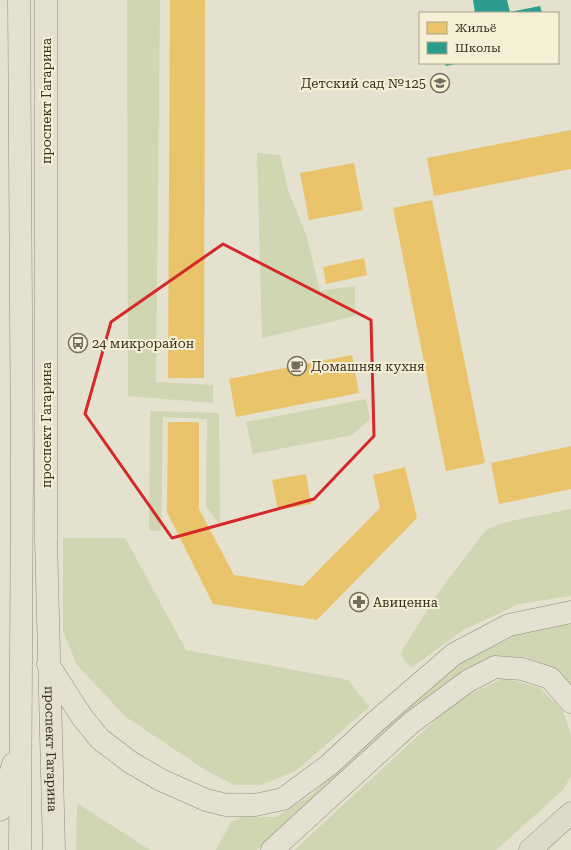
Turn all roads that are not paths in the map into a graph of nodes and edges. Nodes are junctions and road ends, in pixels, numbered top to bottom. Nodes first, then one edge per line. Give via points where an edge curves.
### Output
1 (19, 0) edge
2 (46, 0) edge
3 (571, 612) edge
4 (48, 663) junction
5 (571, 702) edge
6 (21, 738) junction
7 (0, 810) edge
8 (571, 813) edge
9 (20, 850) edge
10 (54, 850) edge
11 (272, 850) edge
12 (530, 850) edge

1 - 6 main road, проспект Гагарина
2 - 4 main road, проспект Гагарина
3 - 4 main road via 509,625 454,654 329,765 283,799 255,806 226,805 206,800 161,780 130,762 100,739 82,717
4 - 10 main road, проспект Гагарина
5 - 11 main road via 550,678 522,669 495,667 468,682 411,723
6 - 7 main road
6 - 9 main road, проспект Гагарина
8 - 12 highway

